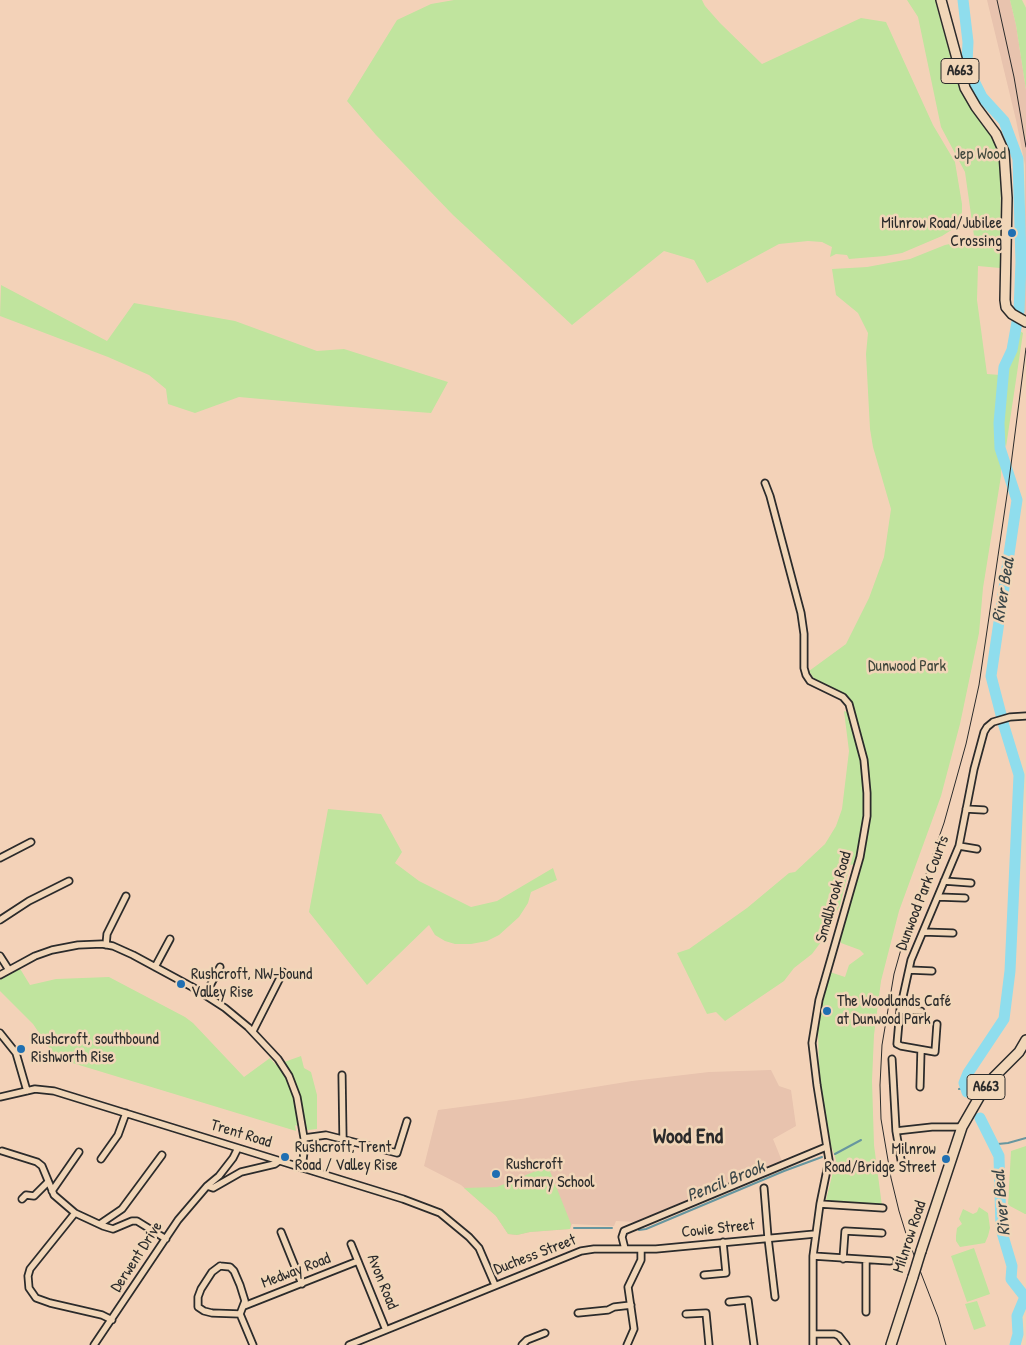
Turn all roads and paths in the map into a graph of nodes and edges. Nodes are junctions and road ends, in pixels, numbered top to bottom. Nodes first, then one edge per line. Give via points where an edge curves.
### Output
1 (941, 0) edge
2 (1026, 322) edge
3 (765, 483) dead end
4 (1026, 716) edge
5 (966, 809) junction
6 (984, 810) dead end
7 (31, 842) dead end
8 (958, 846) junction
9 (977, 849) dead end
10 (0, 858) edge
11 (69, 881) dead end
12 (944, 881) junction
13 (971, 883) dead end
14 (126, 896) dead end
15 (938, 897) junction
16 (965, 898) dead end
17 (0, 920) edge
18 (923, 932) junction
19 (953, 933) dead end
20 (170, 939) dead end
21 (106, 945) junction
22 (0, 956) edge
23 (154, 967) junction
24 (220, 967) dead end
25 (9, 970) junction
26 (909, 970) junction
27 (932, 971) dead end
28 (283, 972) dead end
29 (0, 975) edge
30 (205, 995) junction
31 (900, 1010) junction
32 (920, 1011) dead end
33 (937, 1024) dead end
34 (253, 1031) junction
35 (0, 1033) edge
36 (1026, 1040) edge
37 (921, 1050) junction
38 (892, 1058) dead end
39 (342, 1075) dead end
40 (920, 1087) dead end
41 (27, 1090) junction
42 (0, 1097) edge
43 (126, 1113) junction
44 (408, 1121) dead end
45 (962, 1127) junction
46 (896, 1131) junction
47 (304, 1138) junction
48 (343, 1138) junction
49 (826, 1147) junction
50 (238, 1148) junction
51 (2, 1151) dead end
52 (79, 1152) dead end
53 (162, 1155) dead end
54 (101, 1159) dead end
55 (901, 1160) dead end
56 (279, 1161) junction
57 (302, 1168) junction
58 (48, 1182) junction
59 (207, 1186) junction
60 (764, 1188) dead end
61 (52, 1191) junction
62 (22, 1199) dead end
63 (820, 1204) junction
64 (884, 1208) dead end
65 (75, 1213) junction
66 (100, 1224) junction
67 (281, 1232) dead end
68 (882, 1233) dead end
69 (815, 1234) junction
70 (768, 1238) junction
71 (166, 1239) junction
72 (723, 1242) junction
73 (351, 1244) dead end
74 (625, 1249) junction
75 (641, 1250) junction
76 (813, 1256) junction
77 (842, 1259) junction
78 (866, 1260) junction
79 (358, 1261) junction
80 (890, 1261) dead end
81 (704, 1275) dead end
82 (302, 1284) junction
83 (495, 1285) junction
84 (775, 1297) dead end
85 (729, 1302) dead end
86 (244, 1306) junction
87 (631, 1306) junction
88 (578, 1312) dead end
89 (866, 1312) dead end
90 (240, 1314) junction
91 (686, 1314) dead end
92 (112, 1320) junction
93 (386, 1330) junction
94 (545, 1333) dead end
95 (812, 1334) junction
96 (96, 1345) edge
97 (253, 1345) edge
98 (349, 1345) edge
99 (522, 1345) edge
100 (627, 1345) edge
101 (709, 1345) edge
102 (754, 1345) edge
103 (813, 1345) edge
104 (846, 1345) edge
105 (891, 1345) edge

1 - 2 main road, A663 via 965,88 1001,142 1004,152 1006,308
3 - 49 street, Smallbrook Road via 801,613 806,676 843,697 849,704 862,750 866,785 868,816 862,848 819,1000 812,1043
4 - 5 street, Dunwood Park Courts via 1010,717 986,727
5 - 6 street
5 - 8 street, Dunwood Park Courts
7 - 10 street
8 - 9 street
8 - 12 street, Dunwood Park Courts
11 - 17 street
12 - 13 street
12 - 15 street, Dunwood Park Courts
14 - 21 street via 107,934
15 - 16 street
15 - 18 street, Dunwood Park Courts
18 - 19 street
18 - 26 street, Dunwood Park Courts
20 - 23 street
21 - 23 street
21 - 25 street via 78,945 52,950
22 - 25 street
23 - 30 street
24 - 30 street
25 - 29 street
26 - 27 street
26 - 31 street, Dunwood Park Courts
28 - 34 street
30 - 34 street
31 - 32 street
31 - 37 street, Dunwood Park Courts via 897,1044
33 - 37 street, Dunwood Park Courts via 935,1052
34 - 47 street via 278,1058 289,1076 297,1097
35 - 41 street via 16,1052
36 - 45 main road, Milnrow Road / A663 via 981,1094
37 - 40 street
38 - 46 street
39 - 48 street
41 - 42 street, Trent Road
41 - 43 street, Trent Road via 44,1089
43 - 50 street, Trent Road
43 - 54 street via 118,1134
44 - 48 street via 397,1153
45 - 46 street
45 - 105 main road, Milnrow Road / A663, bridge
46 - 55 street
47 - 48 street via 318,1135
47 - 57 street
49 - 63 street, Smallbrook Road via 829,1160
49 - 74 street via 624,1231
50 - 56 street, Trent Road
50 - 59 street, Derwent Drive via 219,1176
51 - 58 street via 37,1162
52 - 61 street
53 - 66 street via 122,1209
56 - 57 street, Trent Road
56 - 59 street via 241,1172 213,1188
57 - 83 street, Trent Road via 440,1213 479,1248
58 - 61 street
58 - 62 street via 34,1196 26,1195
59 - 71 street, Derwent Drive
60 - 70 street
61 - 65 street
63 - 64 street
63 - 69 street, Smallbrook Road
65 - 66 street
65 - 92 street via 30,1269 30,1288 36,1298
66 - 71 street via 114,1229 137,1221
67 - 82 street
68 - 77 street via 845,1231
69 - 70 street, Cowie Street
69 - 76 street, Smallbrook Road
70 - 72 street, Cowie Street
70 - 84 street
71 - 92 street, Derwent Drive
72 - 75 street, Cowie Street
72 - 81 street via 726,1273
73 - 79 street, Avon Road
74 - 75 street, Cowie Street
74 - 83 street, Duchess Street via 581,1251
75 - 87 street via 641,1260 628,1287
76 - 77 street
76 - 95 street, Smallbrook Road
77 - 78 street
78 - 80 street
78 - 89 street
79 - 82 street, Medway Road
79 - 93 street, Avon Road
82 - 86 street, Medway Road
83 - 93 street, Duchess Street
85 - 102 street via 748,1300
86 - 90 street
86 - 90 street via 234,1270 224,1266 216,1268 201,1289 198,1307 212,1313
87 - 88 street
87 - 100 street via 634,1329
90 - 97 street
91 - 101 street via 706,1313
92 - 96 street, Derwent Drive
93 - 98 street, Duchess Street
94 - 99 street
95 - 103 street, Smallbrook Road
95 - 104 street via 835,1334

